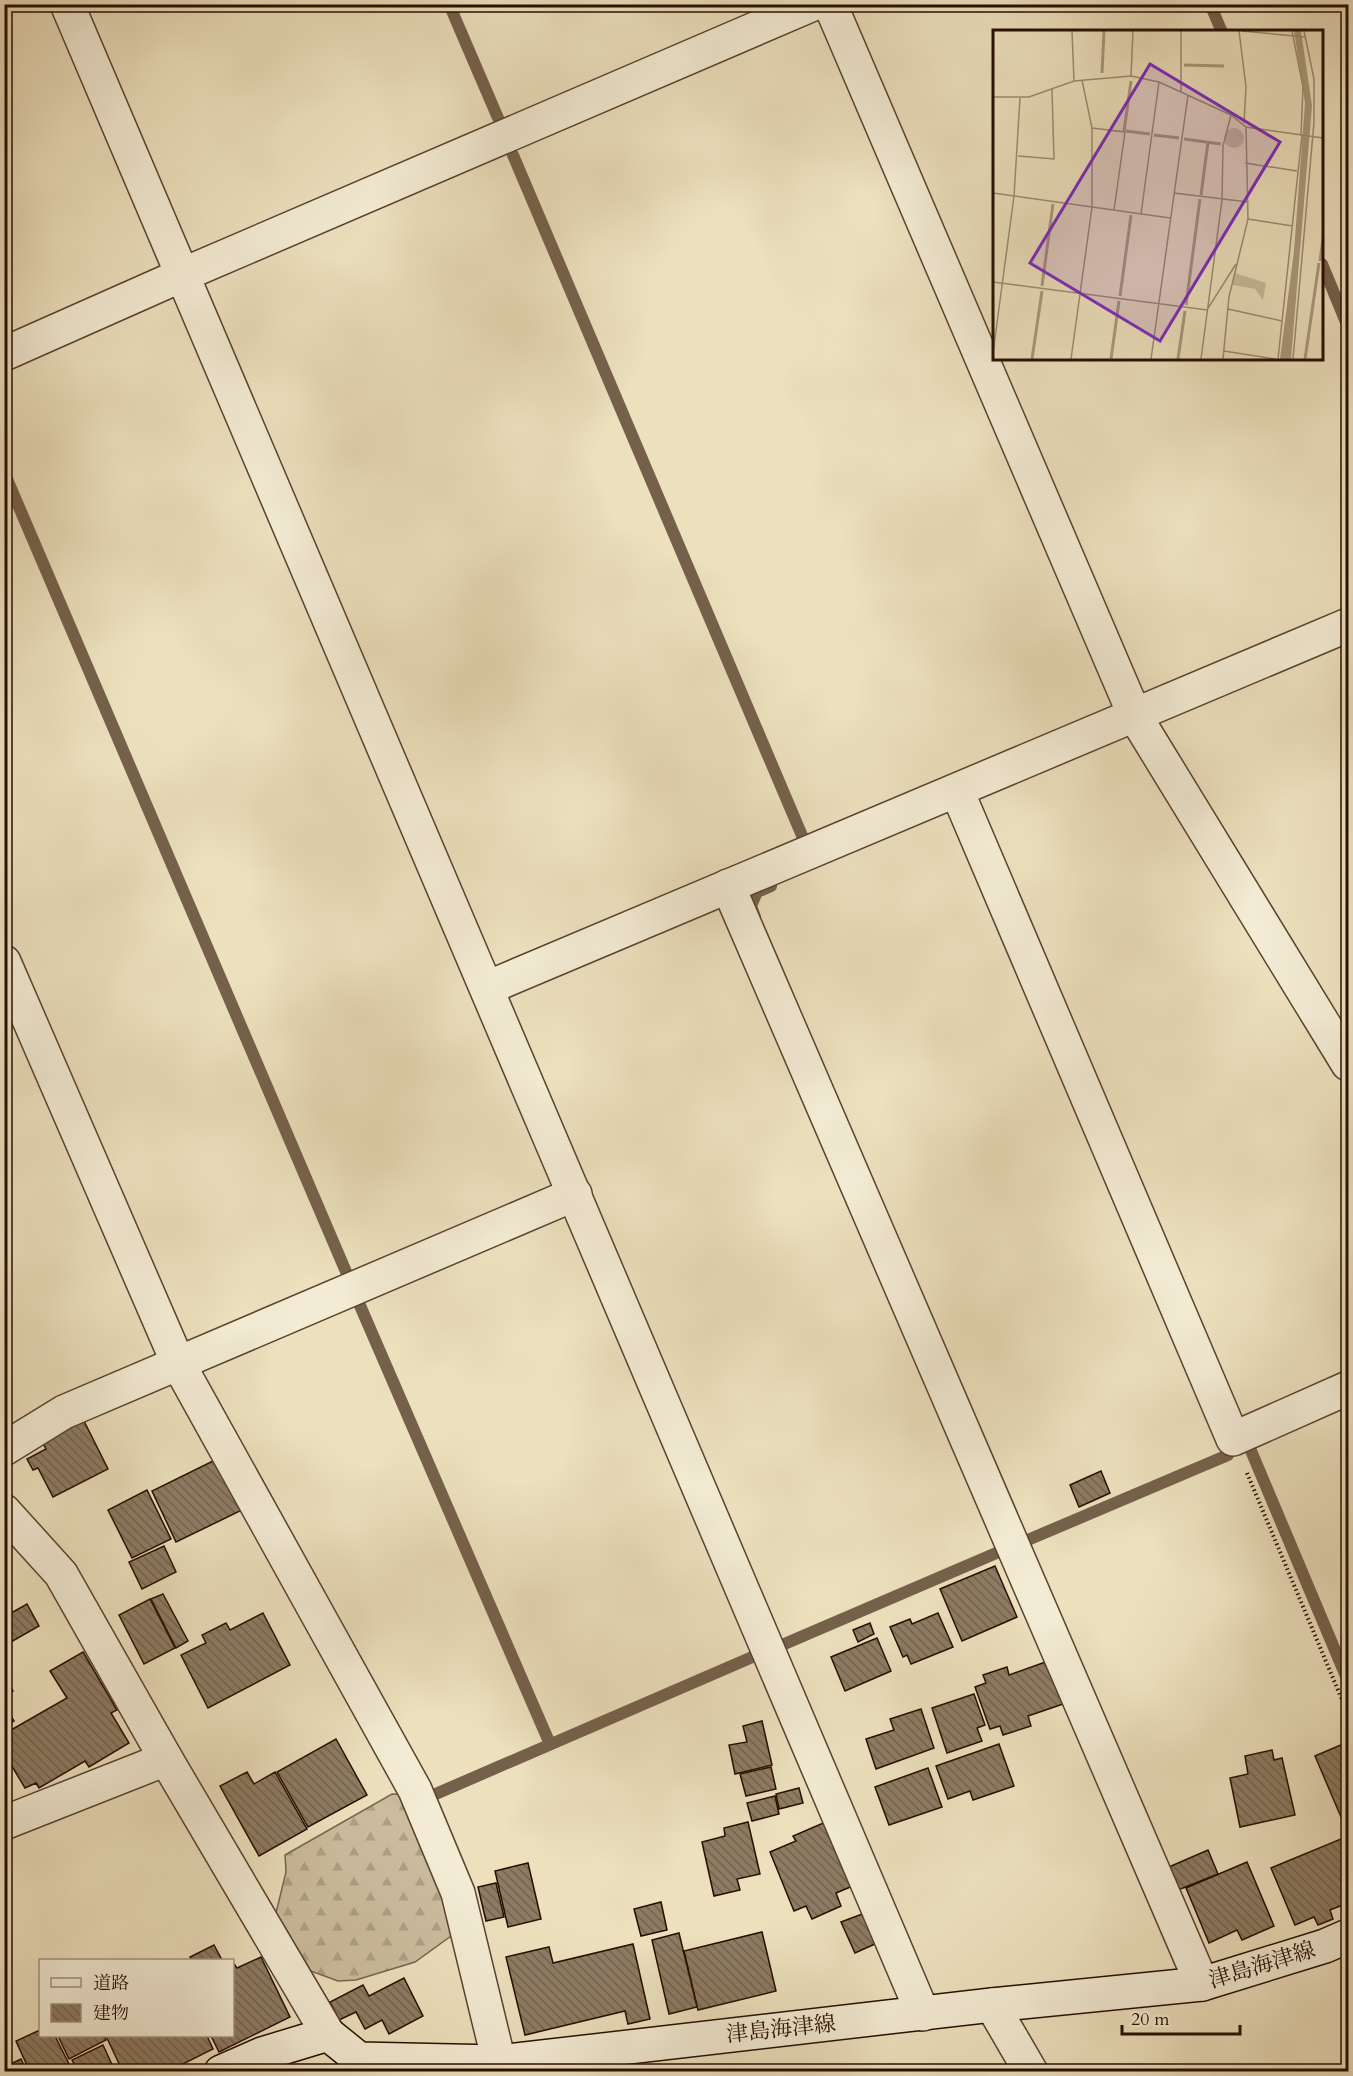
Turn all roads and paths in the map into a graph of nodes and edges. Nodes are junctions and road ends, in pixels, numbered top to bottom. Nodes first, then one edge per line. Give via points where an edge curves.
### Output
1 (67, 4) edge
2 (813, 4) edge
3 (830, 4) edge
4 (182, 275) junction
5 (4, 354) edge
6 (1348, 625) edge
7 (1135, 716) junction
8 (957, 791) junction
9 (728, 886) junction
10 (4, 962) edge
11 (487, 988) junction
12 (1348, 1064) edge
13 (575, 1194) junction
14 (178, 1363) junction
15 (1348, 1388) edge
16 (1233, 1439) junction
17 (4, 1449) edge
18 (4, 1511) edge
19 (1348, 1714) edge
20 (166, 1759) junction
21 (4, 1823) edge
22 (1348, 1936) edge
23 (1202, 1984) junction
24 (992, 2005) junction
25 (923, 2014) junction
26 (328, 2034) junction
27 (499, 2062) junction
28 (359, 2066) edge
29 (221, 2072) edge
30 (1031, 2072) edge

1 - 4 street
2 - 4 street
3 - 7 street
4 - 5 street
4 - 11 street
6 - 7 street
7 - 8 street
7 - 12 street
8 - 9 street
8 - 16 street
9 - 11 street
9 - 23 street
10 - 14 street
11 - 13 street
13 - 14 street
13 - 25 street
14 - 17 street via 64,1412
14 - 27 street via 415,1790 458,1893
15 - 16 street
16 - 19 path
18 - 20 street, 津島海津線 via 61,1574
20 - 21 street
20 - 26 street, 津島海津線
22 - 23 street, 津島海津線
23 - 24 street, 津島海津線
24 - 25 street, 津島海津線
24 - 30 street
25 - 27 street, 津島海津線
26 - 28 street, 津島海津線
26 - 29 street via 262,2054
27 - 28 street, 津島海津線

